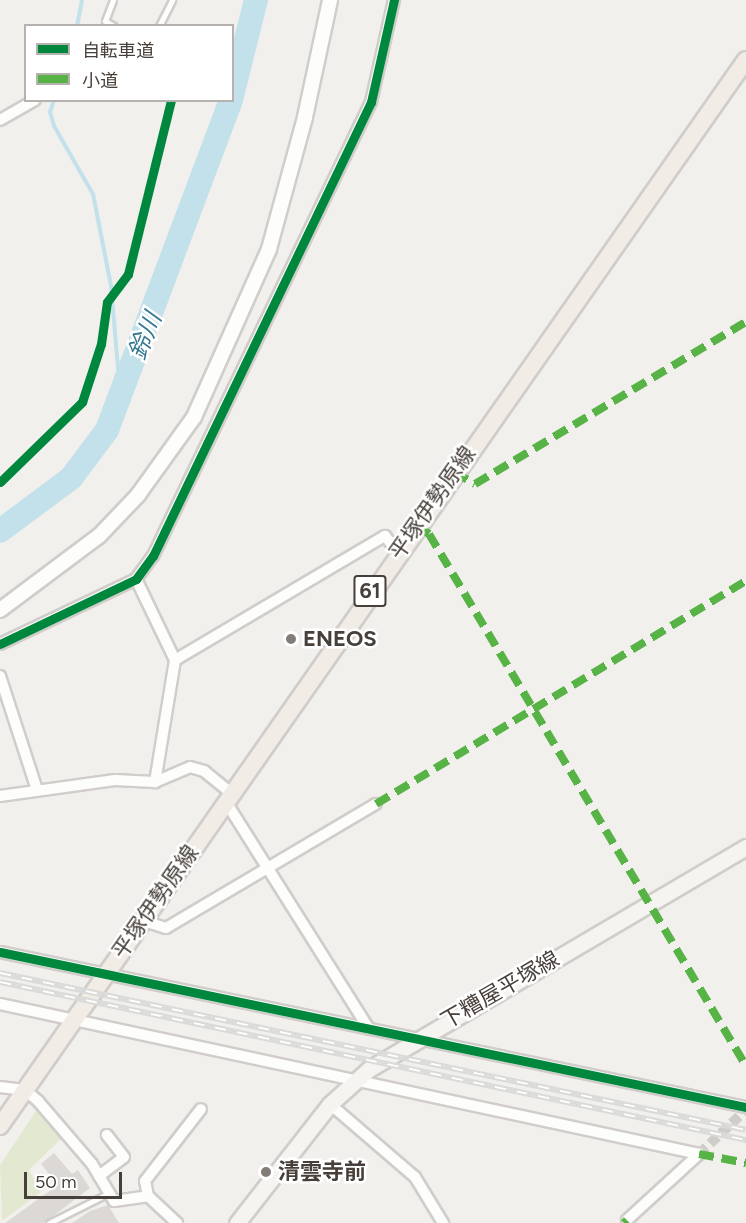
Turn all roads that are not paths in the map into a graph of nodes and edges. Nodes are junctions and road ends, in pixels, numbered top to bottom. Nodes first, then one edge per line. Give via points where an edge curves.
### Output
1 (113, 0) edge
2 (172, 0) edge
3 (330, 0) edge
4 (394, 0) edge
5 (110, 24) edge
6 (160, 24) edge
7 (746, 60) edge
8 (32, 102) edge
9 (0, 120) edge
10 (398, 552) junction
11 (136, 579) junction
12 (0, 610) edge
13 (0, 645) edge
14 (176, 660) junction
15 (0, 676) edge
16 (155, 782) junction
17 (37, 790) junction
18 (0, 796) edge
19 (228, 797) junction
20 (376, 804) dead end
21 (746, 847) edge
22 (268, 868) junction
23 (141, 920) junction
24 (0, 952) edge
25 (103, 976) junction
26 (0, 1004) edge
27 (73, 1019) junction
28 (369, 1029) junction
29 (415, 1040) junction
30 (354, 1080) junction
31 (0, 1087) edge
32 (25, 1090) junction
33 (330, 1104) junction
34 (201, 1108) dead end
35 (746, 1109) edge
36 (0, 1126) edge
37 (107, 1135) dead end
38 (99, 1176) junction
39 (109, 1193) junction
40 (148, 1196) junction
41 (627, 1220) dead end
42 (49, 1223) edge
43 (177, 1223) edge
44 (237, 1223) edge
45 (443, 1223) edge

1 - 5 lane via 105,21
2 - 6 lane
3 - 12 street via 305,117 269,249 194,417 138,495 99,536
4 - 11 street via 371,102 153,556
7 - 10 main road, 平塚伊勢原線 / 61
8 - 9 street
10 - 14 street via 385,536
10 - 19 main road, 平塚伊勢原線 / 61
11 - 13 street
11 - 14 street
14 - 16 street
15 - 17 street
16 - 17 street via 115,780
16 - 19 street via 190,767 204,771
17 - 18 street
19 - 22 street
19 - 23 main road, 平塚伊勢原線 / 61
20 - 22 street
21 - 29 main road, 下糟屋平塚線
22 - 23 street via 166,928
22 - 28 street
23 - 25 main road, 平塚伊勢原線 / 61
24 - 25 street
25 - 27 main road, 平塚伊勢原線 / 61
25 - 28 street
26 - 27 street
27 - 30 street
27 - 32 main road, 平塚伊勢原線 / 61
28 - 29 street
29 - 30 main road, 下糟屋平塚線
29 - 35 street
30 - 33 main road, 下糟屋平塚線
30 - 41 street via 699,1154
31 - 32 street
32 - 36 main road, 平塚伊勢原線 / 61
32 - 38 street
33 - 44 main road, 下糟屋平塚線
33 - 45 street via 415,1177
34 - 40 street via 145,1181
37 - 38 street via 124,1157
38 - 39 street
39 - 40 street via 121,1203
39 - 42 lane
40 - 43 street

